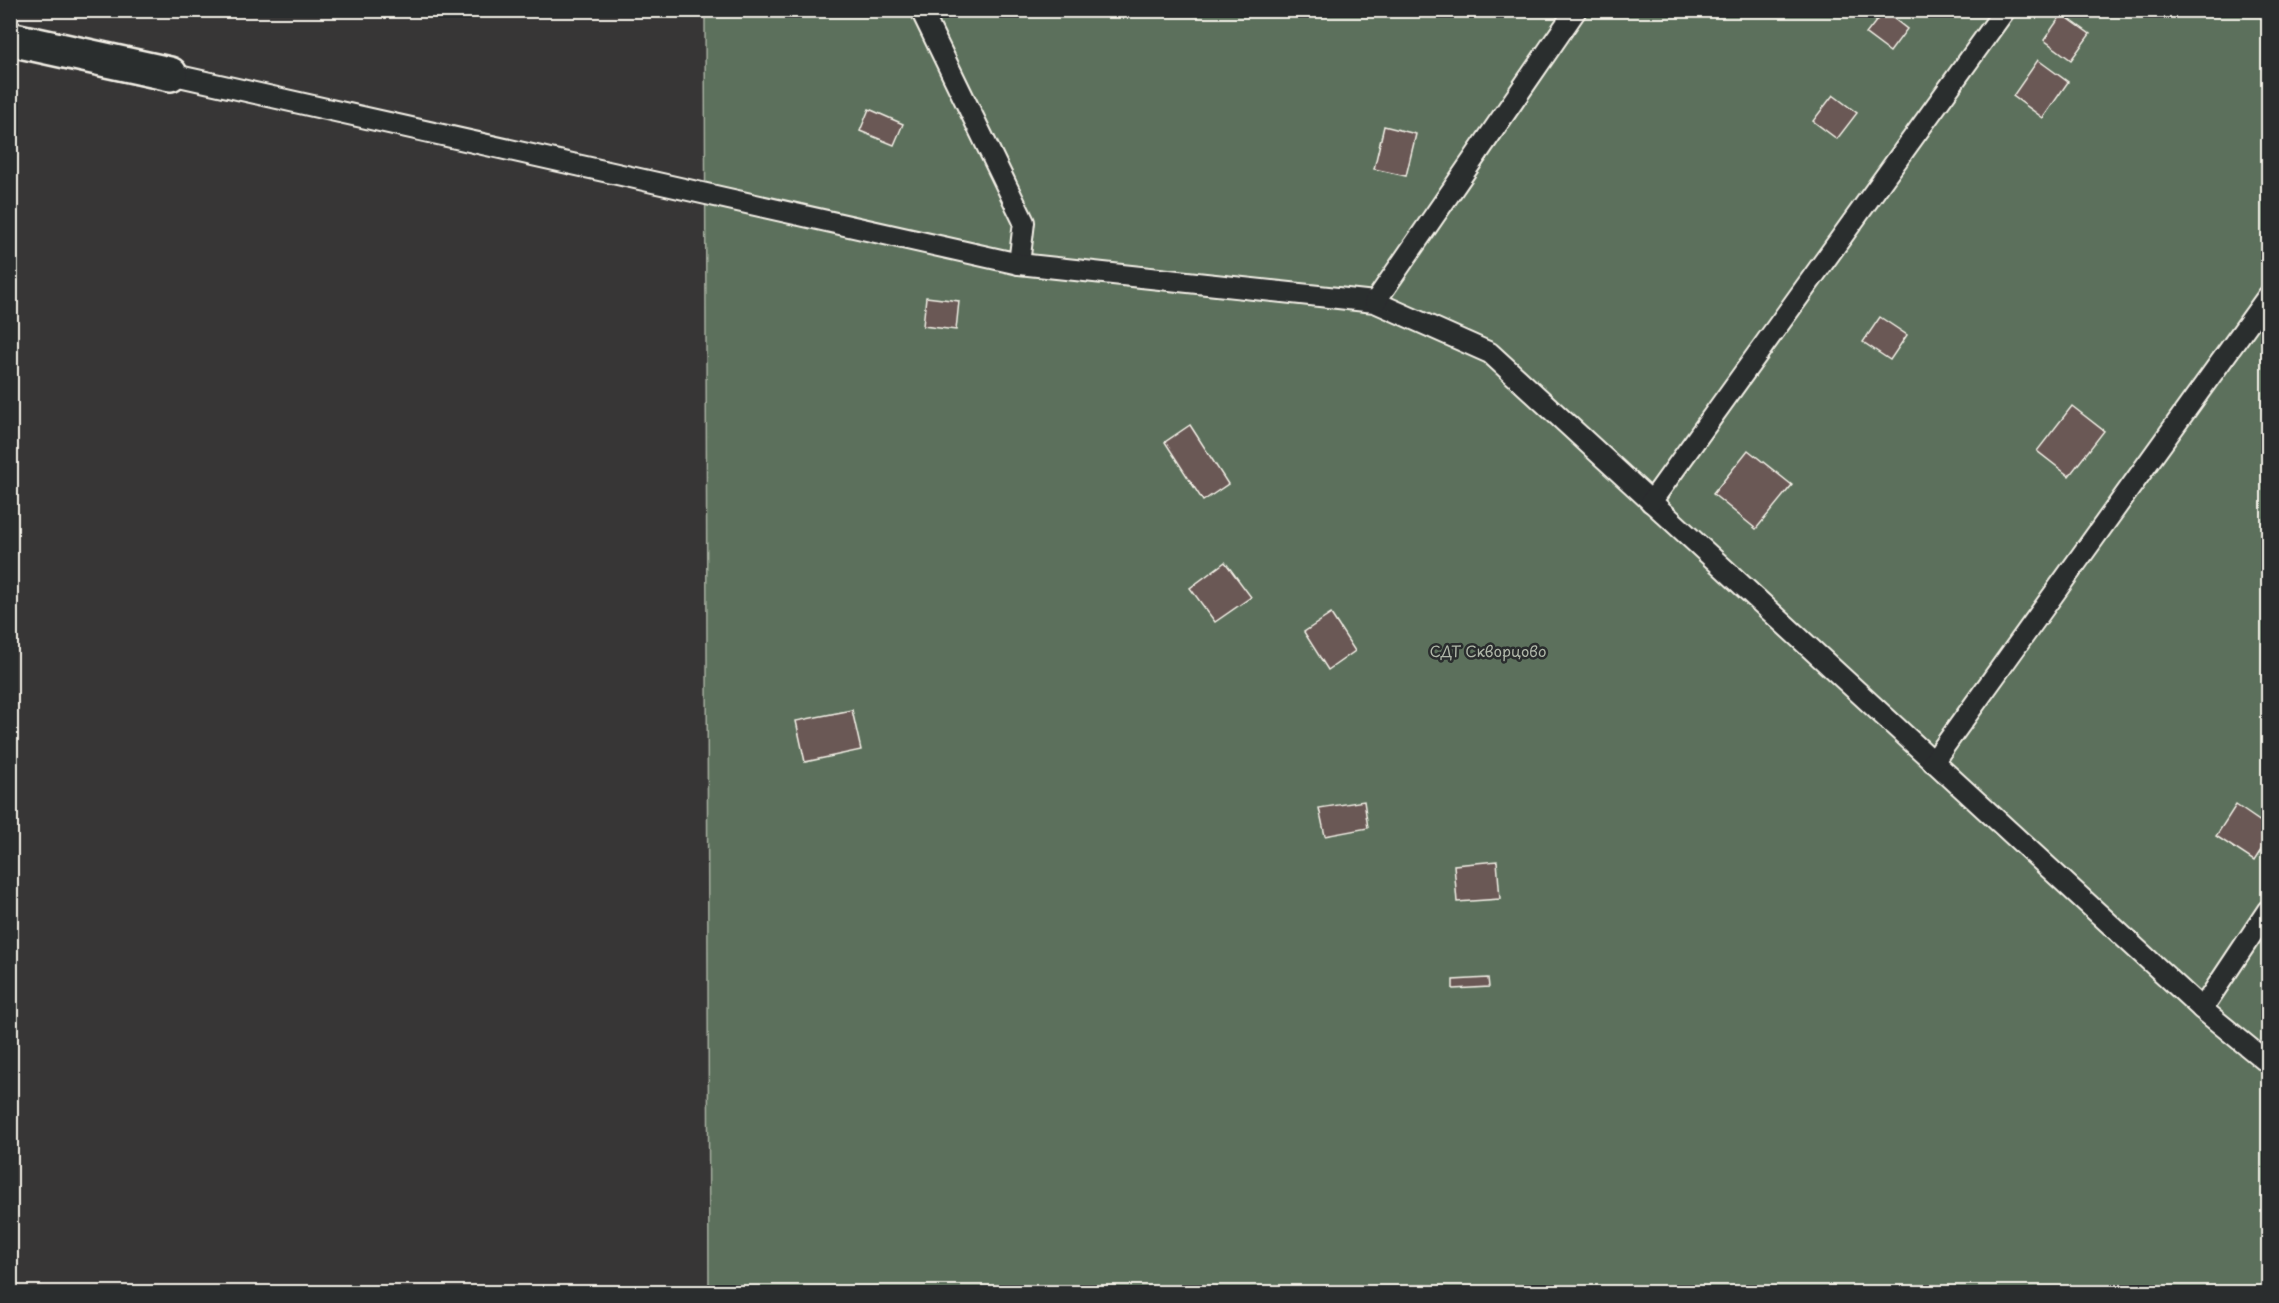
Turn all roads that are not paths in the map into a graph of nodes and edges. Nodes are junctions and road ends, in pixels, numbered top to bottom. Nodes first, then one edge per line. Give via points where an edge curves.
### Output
1 (921, 10) edge
2 (1576, 10) edge
3 (2005, 10) edge
4 (10, 39) edge
5 (170, 74) joint
6 (1020, 264) junction
7 (2268, 296) edge
8 (1375, 302) junction
9 (1651, 502) junction
10 (1933, 762) junction
11 (2268, 910) edge
12 (2202, 1009) junction
13 (2268, 1063) edge

1 - 6 lane via 1024,222
2 - 8 lane
3 - 9 lane
4 - 5 street
5 - 6 lane
6 - 8 lane
7 - 10 lane
8 - 9 lane via 1490,353
9 - 10 lane
10 - 12 lane
11 - 12 lane
12 - 13 lane

